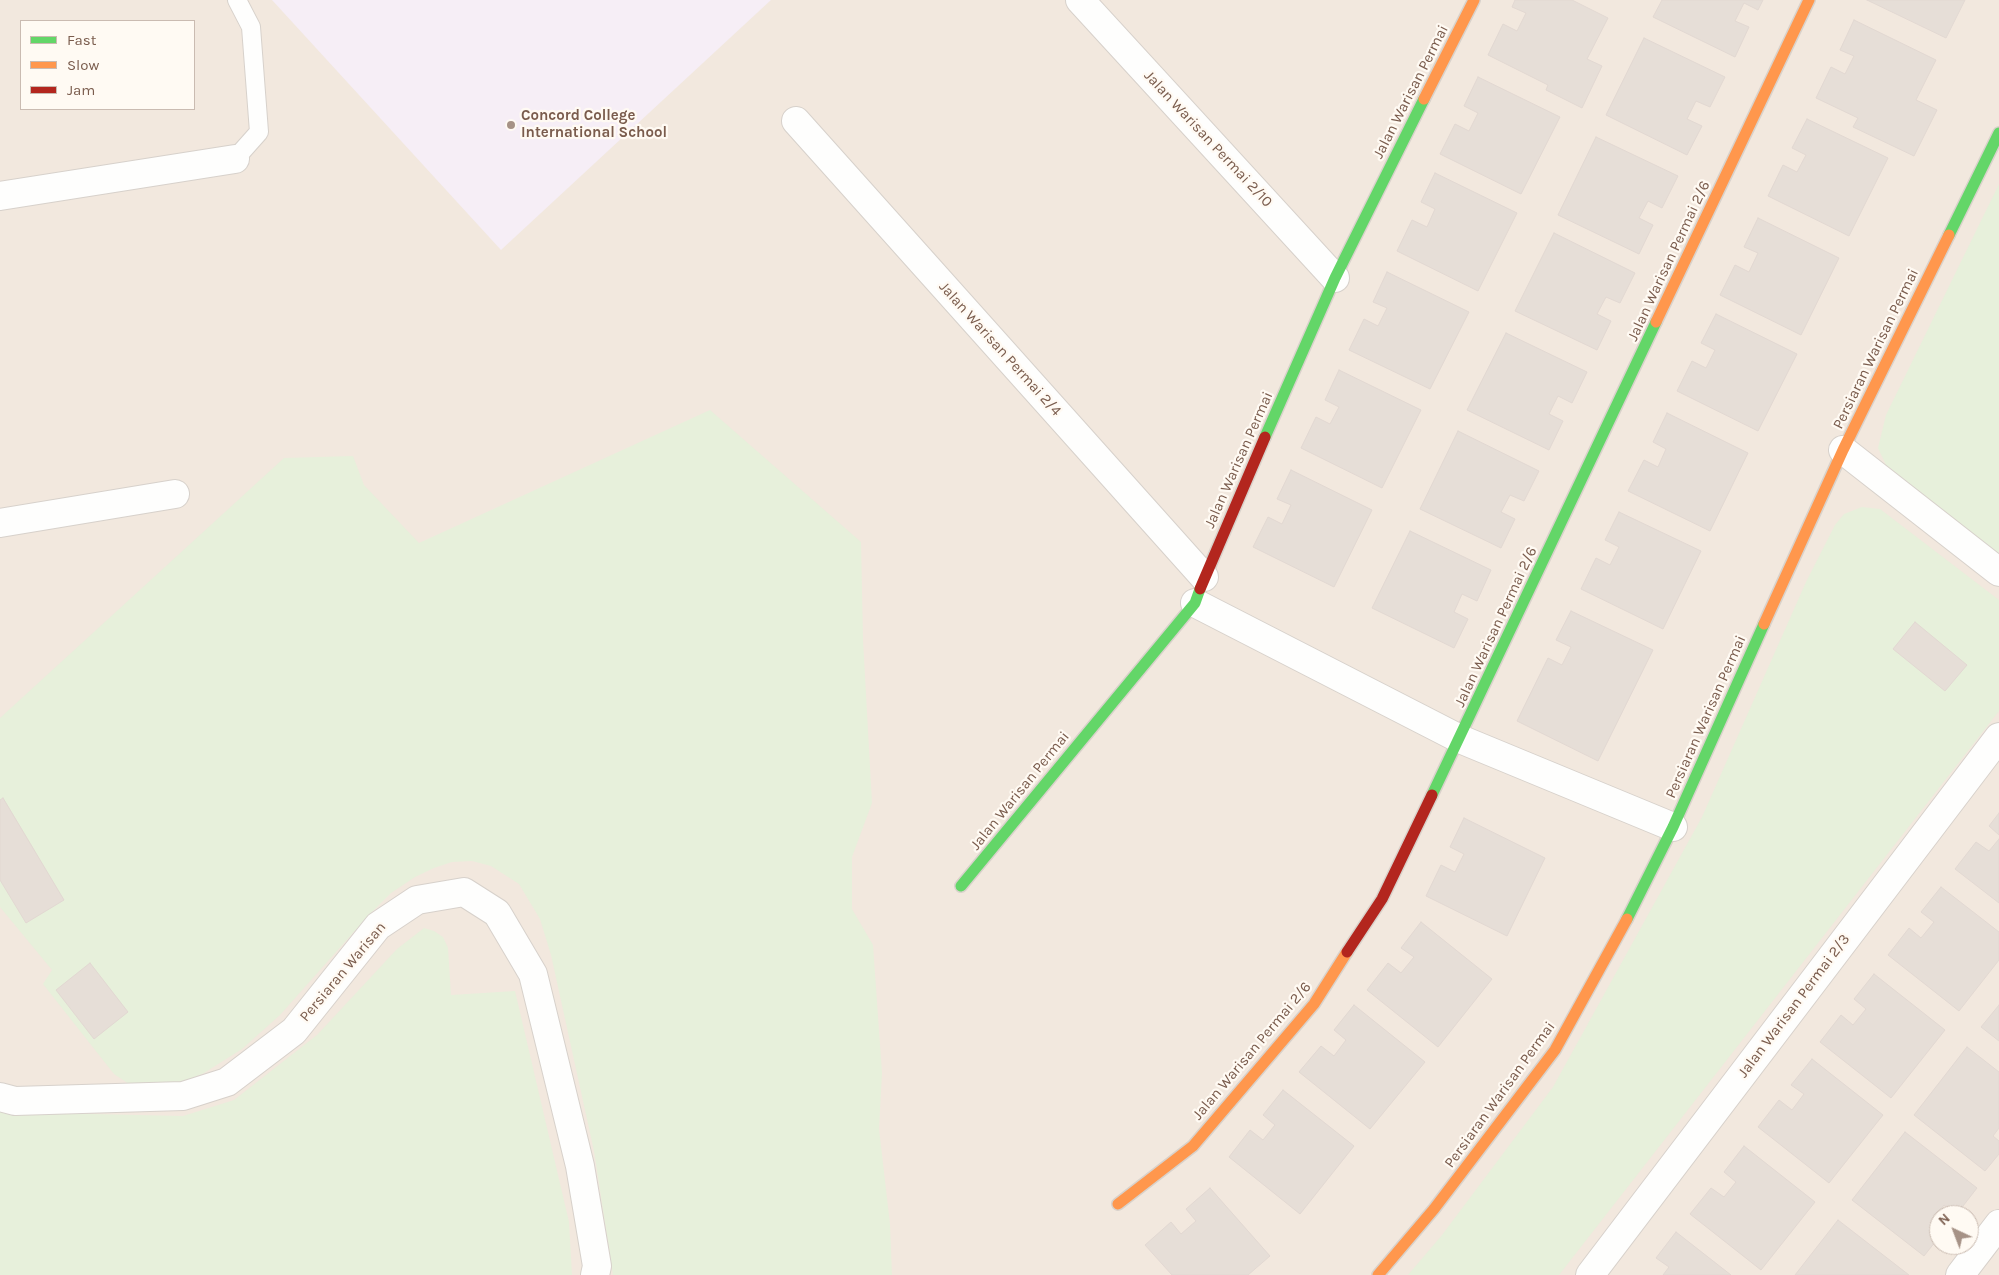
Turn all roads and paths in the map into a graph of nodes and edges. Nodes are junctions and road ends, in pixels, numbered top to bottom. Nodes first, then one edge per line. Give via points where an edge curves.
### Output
1 (237, 0) edge
2 (1080, 0) edge
3 (1474, 0) edge
4 (1810, 0) edge
5 (796, 121) dead end
6 (1999, 133) edge
7 (235, 159) joint
8 (0, 196) edge
9 (1335, 278) junction
10 (1843, 450) junction
11 (175, 494) dead end
12 (0, 523) edge
13 (1999, 572) edge
14 (1204, 577) junction
15 (1195, 603) junction
16 (1999, 737) edge
17 (1460, 739) junction
18 (1673, 827) junction
19 (961, 886) dead end
20 (0, 1097) edge
21 (1118, 1204) dead end
22 (1999, 1224) edge
23 (595, 1275) edge
24 (1378, 1275) edge
25 (1590, 1275) edge
26 (1960, 1275) edge

1 - 7 lane via 251,27 259,132
2 - 9 street, Jalan Warisan Permai 2/10
3 - 9 street, Jalan Warisan Permai
4 - 17 street, Jalan Warisan Permai 2/6
5 - 14 street, Jalan Warisan Permai 2/4
6 - 10 street, Persiaran Warisan Permai
7 - 8 street
9 - 14 street, Jalan Warisan Permai
10 - 13 street
10 - 18 street, Persiaran Warisan Permai
11 - 12 street
14 - 15 street, Jalan Warisan Permai
15 - 17 street
15 - 19 street, Jalan Warisan Permai
16 - 25 street, Jalan Warisan Permai 2/3
17 - 18 street
17 - 21 street, Jalan Warisan Permai 2/6 via 1382,899 1314,1004 1193,1146
18 - 24 street, Persiaran Warisan Permai via 1618,937 1555,1050 1434,1209
20 - 23 street, Persiaran Warisan via 15,1101 183,1096 227,1082 294,1031 378,926 417,900 464,892 498,913 533,974 580,1166 597,1266
22 - 26 street

